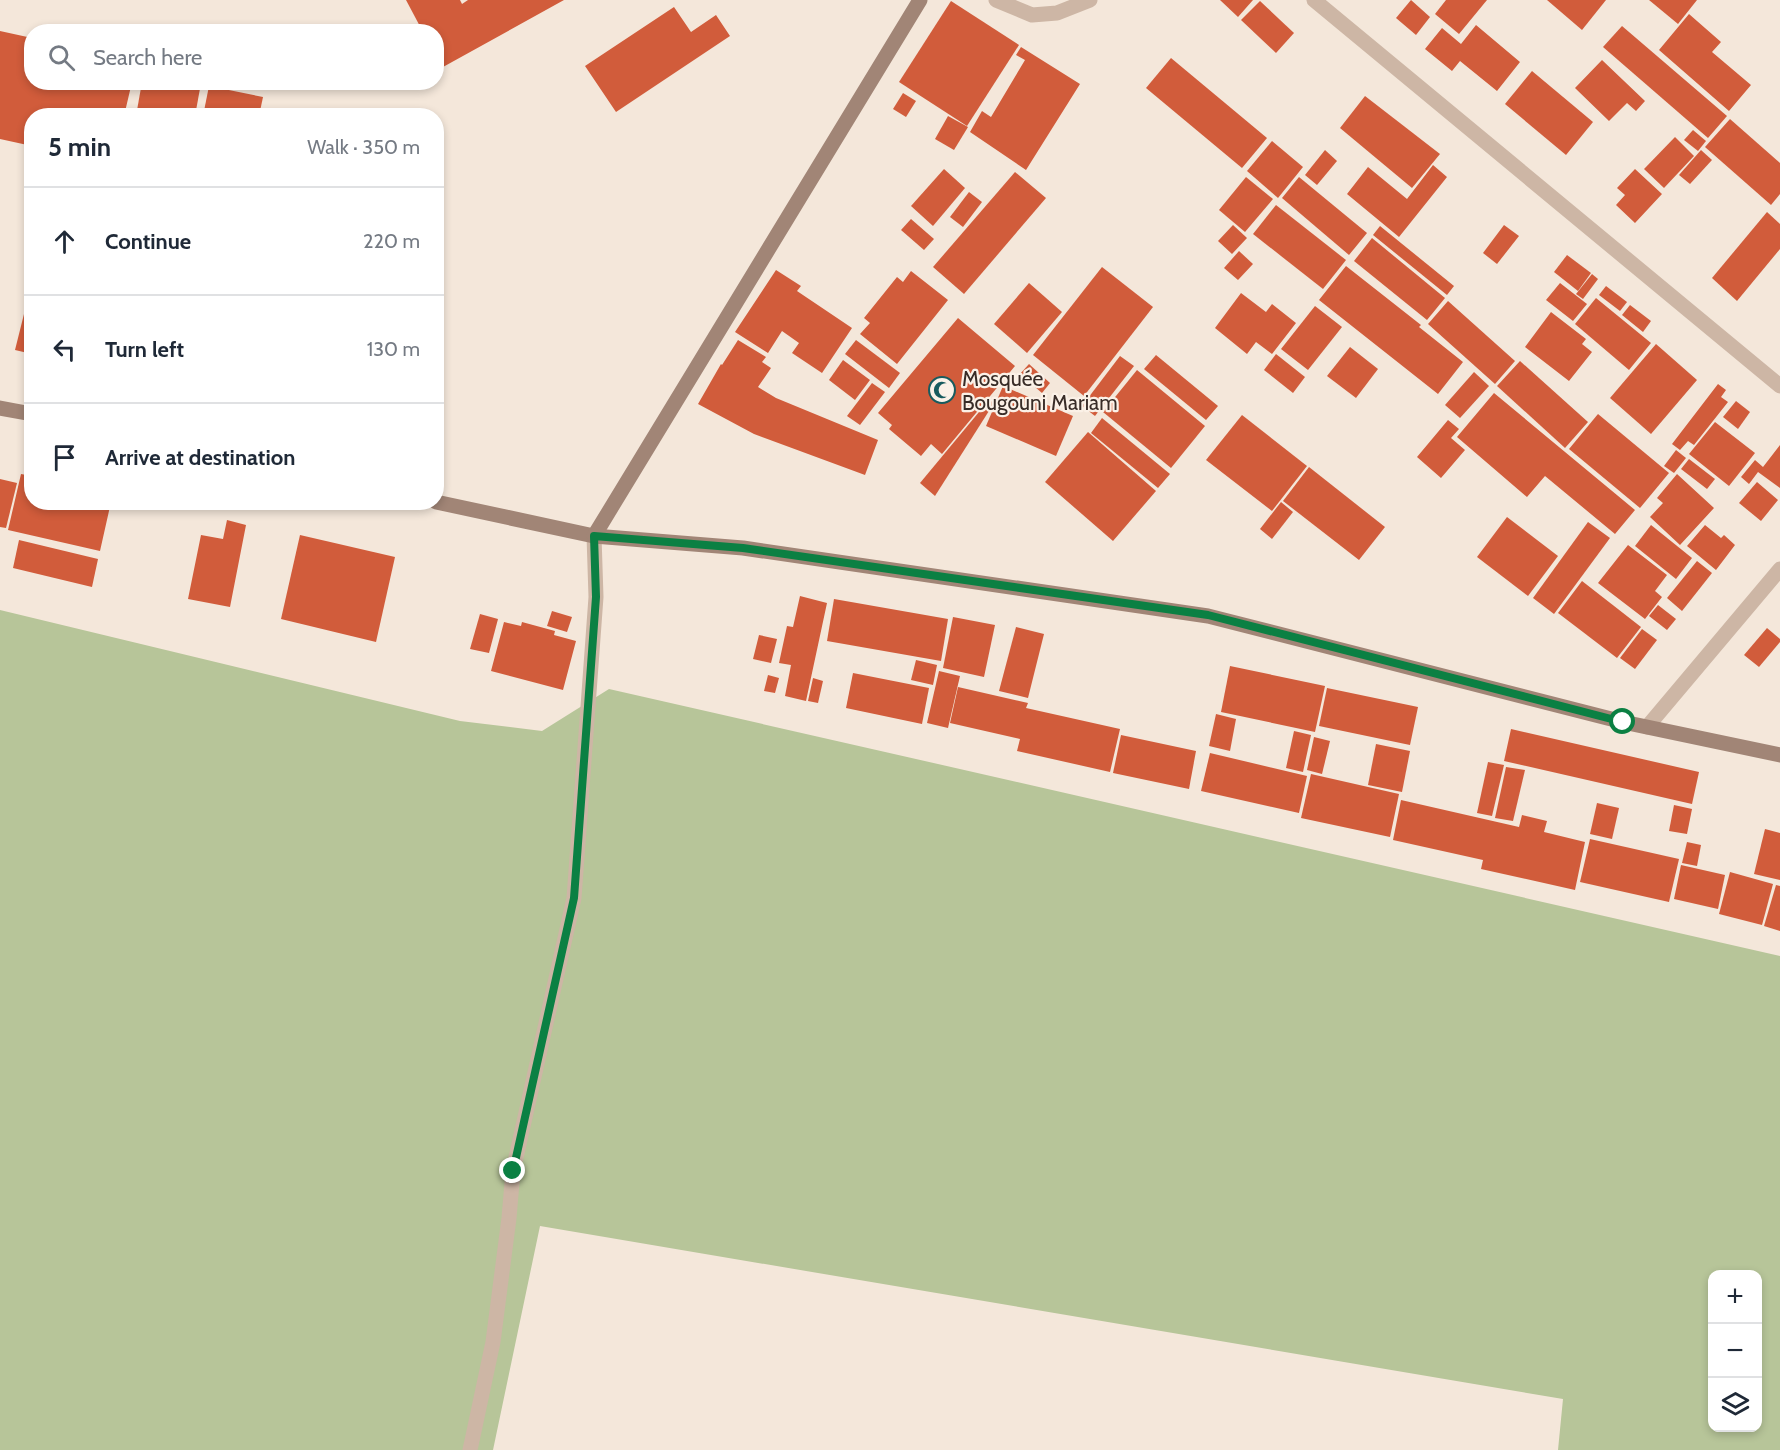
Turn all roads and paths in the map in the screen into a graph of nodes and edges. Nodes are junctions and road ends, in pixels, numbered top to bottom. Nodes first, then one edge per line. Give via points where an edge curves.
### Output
1 (921, 0) edge
2 (996, 0) edge
3 (1090, 0) edge
4 (1314, 0) edge
5 (1780, 386) edge
6 (0, 408) edge
7 (24, 412) edge
8 (444, 504) edge
9 (594, 536) junction
10 (1780, 570) edge
11 (1647, 727) junction
12 (1780, 755) edge
13 (470, 1450) edge

1 - 9 street
2 - 3 street via 1032,15 1057,13
4 - 5 street
6 - 7 street
8 - 9 street
9 - 11 street via 743,548 1208,615
9 - 13 street via 596,597 574,898 513,1171 493,1341
10 - 11 street
11 - 12 street

